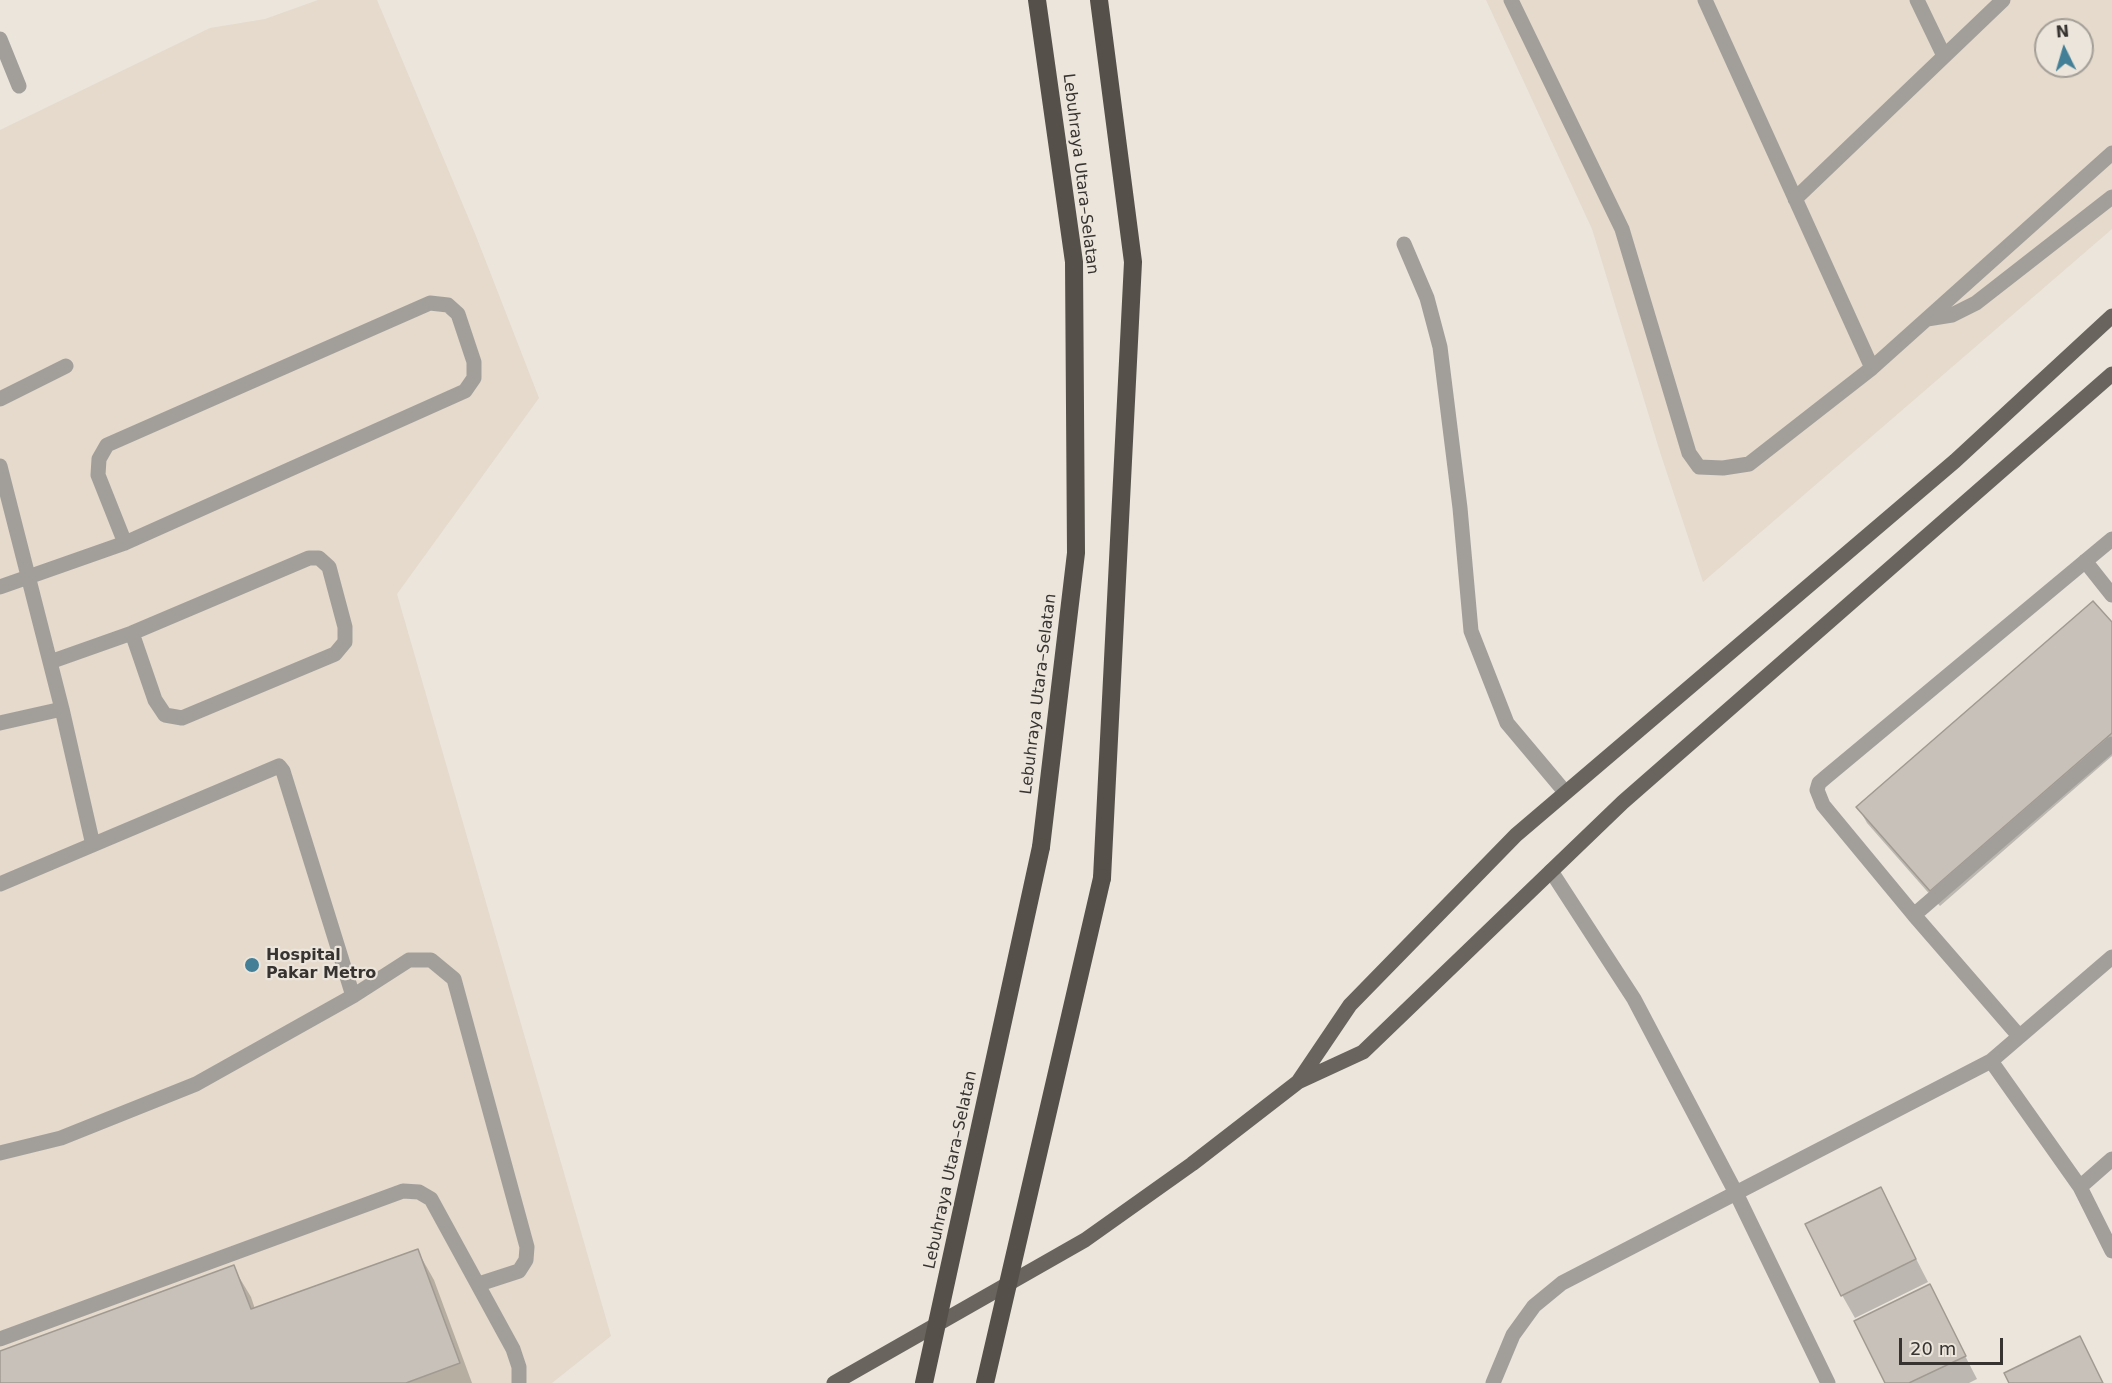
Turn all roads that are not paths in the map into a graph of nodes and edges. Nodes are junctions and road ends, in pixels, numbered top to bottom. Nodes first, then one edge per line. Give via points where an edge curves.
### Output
1 (1037, 0) edge
2 (1099, 0) edge
3 (1511, 0) edge
4 (1705, 0) edge
5 (1917, 0) edge
6 (2003, 0) edge
7 (0, 39) edge
8 (1944, 56) junction
9 (19, 86) dead end
10 (2112, 153) edge
11 (2112, 197) edge
12 (1795, 199) junction
13 (1404, 244) dead end
14 (2112, 316) edge
15 (1927, 319) junction
16 (66, 366) dead end
17 (1872, 368) junction
18 (2112, 374) edge
19 (0, 399) edge
20 (0, 466) edge
21 (2112, 538) edge
22 (124, 543) junction
23 (2085, 561) junction
24 (29, 578) junction
25 (0, 587) edge
26 (2112, 595) edge
27 (132, 633) junction
28 (50, 662) junction
29 (62, 709) junction
30 (0, 723) edge
31 (2112, 744) edge
32 (1565, 792) junction
33 (93, 845) junction
34 (1551, 871) junction
35 (0, 884) edge
36 (1914, 915) junction
37 (2112, 957) edge
38 (353, 996) junction
39 (2019, 1036) junction
40 (1991, 1060) junction
41 (1298, 1082) junction
42 (0, 1153) edge
43 (2112, 1159) edge
44 (2080, 1187) junction
45 (1736, 1193) junction
46 (2112, 1251) edge
47 (479, 1284) junction
48 (0, 1339) edge
49 (519, 1383) edge
50 (834, 1383) edge
51 (924, 1383) edge
52 (985, 1383) edge
53 (1493, 1383) edge
54 (1828, 1383) edge

1 - 51 highway, Lebuhraya Utara–Selatan, bridge via 1074,262 1076,553 1041,847
2 - 52 highway, bridge via 1133,262 1102,878
3 - 17 street via 1622,229 1689,453 1699,467 1749,464
4 - 12 street
5 - 8 street
6 - 8 street
7 - 9 street
8 - 12 street
10 - 15 street
11 - 15 street via 1976,303 1952,315
12 - 17 street
13 - 32 street via 1427,298 1440,347 1471,631 1507,723
14 - 32 main road via 1955,461
15 - 17 street
16 - 19 street
18 - 34 main road via 1623,802
20 - 24 street
21 - 23 street
22 - 22 street via 465,391 474,378 474,362 458,314 448,305 430,303 107,445 99,459 98,475
22 - 24 street
23 - 26 street
23 - 36 street via 1819,783 1817,790 1823,805
24 - 25 street
24 - 28 street
27 - 27 street via 309,558 320,558 329,567 345,627 345,642 335,654 182,718 165,715 155,700
27 - 28 street
28 - 29 street
29 - 30 street
29 - 33 street
31 - 36 street
32 - 41 main road via 1516,835 1350,1005
33 - 35 street
33 - 38 street via 279,766
34 - 41 main road via 1363,1052
34 - 45 street via 1634,999
36 - 39 street
37 - 39 street
38 - 42 street via 196,1084 62,1138
38 - 47 street via 409,960 431,960 454,979 527,1247 526,1260 519,1271
39 - 40 street
40 - 44 street
40 - 45 street
41 - 50 main road via 1085,1240
43 - 44 street
44 - 46 street
45 - 53 street via 1562,1283 1534,1306 1513,1335
45 - 54 street
47 - 48 street via 431,1199 419,1192 403,1191
47 - 49 street via 513,1349

